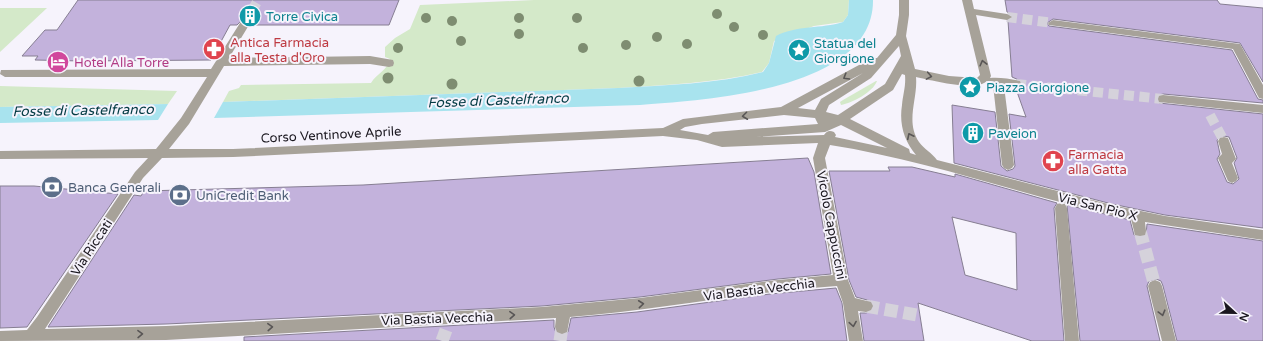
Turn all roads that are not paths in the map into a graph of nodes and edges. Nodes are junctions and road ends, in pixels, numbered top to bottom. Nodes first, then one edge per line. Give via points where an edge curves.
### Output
1 (904, 0) edge
2 (967, 0) edge
3 (970, 11) junction
4 (1007, 17) tunnel mouth
5 (1053, 23) tunnel mouth
6 (244, 24) tunnel mouth
7 (900, 36) junction
8 (881, 59) junction
9 (221, 62) junction
10 (389, 63) dead end
11 (905, 71) junction
12 (5, 73) dead end
13 (215, 73) junction
14 (982, 80) junction
15 (998, 81) junction
16 (1016, 84) tunnel mouth
17 (1263, 95) edge
18 (1163, 99) tunnel mouth
19 (1206, 104) junction
20 (1263, 109) edge
21 (784, 111) junction
22 (819, 114) junction
23 (1210, 115) tunnel mouth
24 (846, 122) junction
25 (663, 132) junction
26 (827, 133) junction
27 (1224, 141) tunnel mouth
28 (159, 154) junction
29 (0, 155) edge
30 (936, 164) junction
31 (1008, 165) dead end
32 (1232, 178) dead end
33 (1061, 208) dead end
34 (1137, 215) junction
35 (1140, 231) tunnel mouth
36 (1263, 236) edge
37 (841, 280) junction
38 (1155, 286) tunnel mouth
39 (850, 304) junction
40 (866, 306) tunnel mouth
41 (564, 312) junction
42 (562, 327) tunnel mouth
43 (0, 338) edge
44 (29, 338) edge
45 (856, 341) edge
46 (1072, 341) edge
47 (1169, 341) edge

1 - 7 street
2 - 3 street
3 - 4 street
14 -> 3 street via 986,76
5 - 17 street via 1236,46
6 - 9 street, Via Riccati
7 - 8 street via 892,49
7 - 11 street via 906,57
8 -> 21 street
8 - 22 street via 867,75 825,102
9 - 10 street via 370,60
9 - 13 street, Via Riccati
11 -> 14 street via 966,82
11 - 24 street via 884,92
30 -> 11 street via 917,149 906,126 911,86
12 - 13 street
13 - 28 street, Via Riccati via 185,121
14 - 15 street
15 - 16 street
15 - 31 street
18 - 19 street
19 - 20 street
19 - 23 street
21 - 22 street
21 -> 25 street via 683,123
22 - 24 street
22 - 26 street
24 - 26 street
24 - 30 street
25 - 26 street via 697,136 722,143 808,139
25 - 28 street, Corso Ventinove Aprile via 280,151
26 - 30 street via 853,144
26 - 37 street, Vicolo Cappuccini via 819,158
27 - 32 street via 1230,159 1224,158
28 - 29 street, Corso Ventinove Aprile
28 - 44 street, Via Riccati via 139,175
30 - 34 street, Via San Pio X
33 - 46 street
34 - 35 street
34 - 36 street, Via San Pio X
37 - 39 street, Vicolo Cappuccini
41 -> 37 street, Via Bastia Vecchia
38 -> 47 street
39 - 40 street
39 -> 45 street, Vicolo Cappuccini
41 - 42 street
44 -> 41 street, Via Bastia Vecchia via 166,333 410,318 447,324
43 - 44 street, Via Bastia Vecchia

